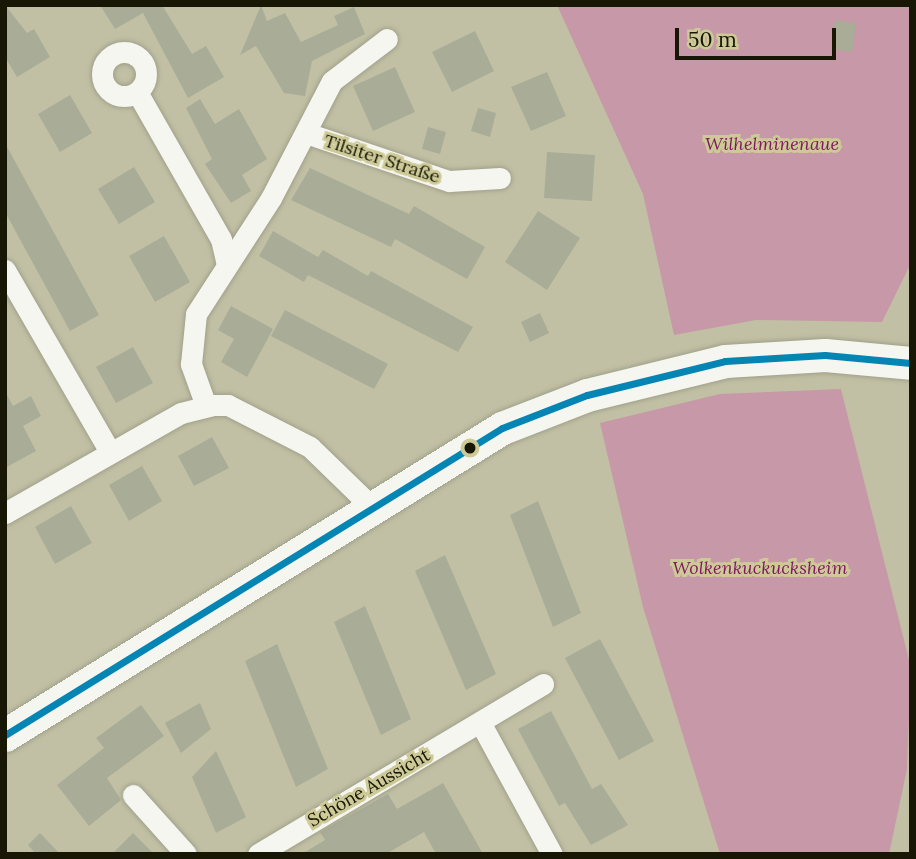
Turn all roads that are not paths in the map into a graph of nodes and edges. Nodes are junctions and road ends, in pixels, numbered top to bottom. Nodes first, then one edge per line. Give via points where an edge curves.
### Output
1 (387, 39) dead end
2 (137, 92) dead end
3 (306, 133) junction
4 (500, 178) dead end
5 (226, 261) junction
6 (5, 270) edge
7 (911, 363) edge
8 (206, 406) junction
9 (110, 452) junction
10 (372, 507) junction
11 (5, 513) edge
12 (543, 684) dead end
13 (481, 724) junction
14 (5, 735) edge
15 (133, 795) dead end
16 (186, 854) edge
17 (258, 854) edge
18 (552, 854) edge

1 - 3 street, Tilsiter Straße via 343,67
2 - 5 street via 221,239
3 - 4 street, Tilsiter Straße via 449,181
3 - 5 street, Tilsiter Straße via 239,252
5 - 8 street, Tilsiter Straße via 196,314 190,347
6 - 9 street
7 - 10 main road via 793,356 726,361 645,378 502,428
8 - 9 street
8 - 10 street via 228,405 310,447
9 - 11 street
10 - 14 main road
12 - 13 street, Schöne Aussicht
13 - 17 street, Schöne Aussicht
13 - 18 street
15 - 16 street

